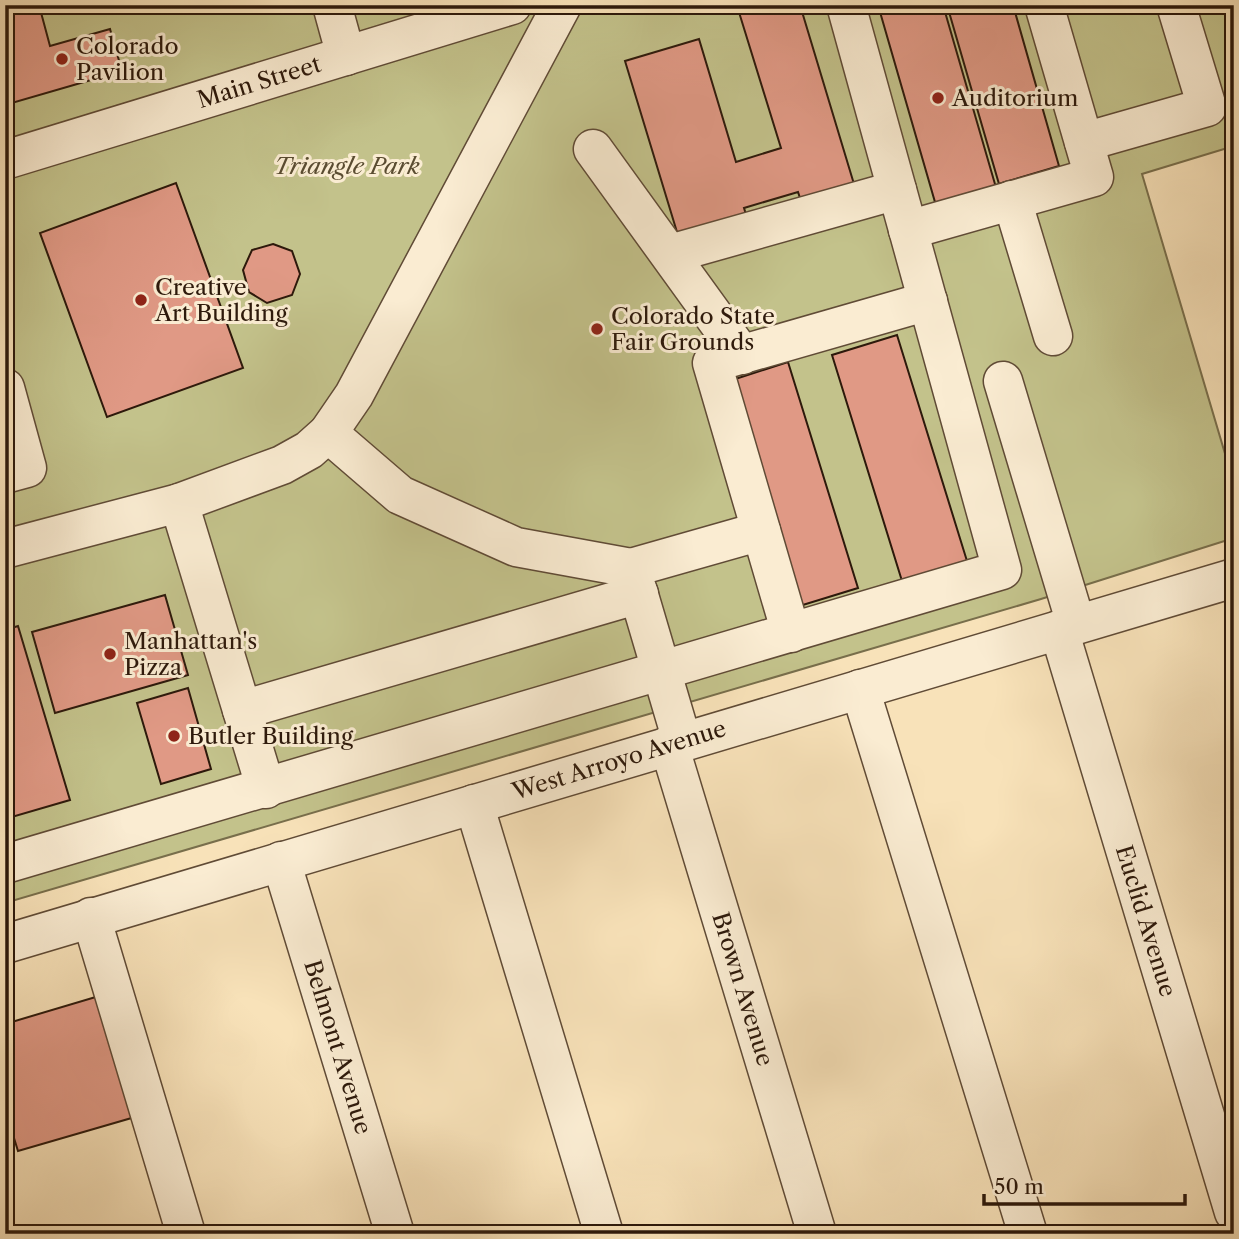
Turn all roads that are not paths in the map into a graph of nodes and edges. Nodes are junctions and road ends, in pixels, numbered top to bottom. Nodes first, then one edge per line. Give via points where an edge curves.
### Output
1 (332, 5) edge
2 (512, 5) edge
3 (562, 5) edge
4 (846, 5) edge
5 (1044, 5) edge
6 (1176, 5) edge
7 (346, 56) junction
8 (1084, 142) junction
9 (593, 149) dead end
10 (5, 160) edge
11 (897, 190) junction
12 (1012, 200) junction
13 (908, 230) junction
14 (670, 254) junction
15 (928, 302) junction
16 (1053, 336) dead end
17 (742, 355) junction
18 (1003, 381) dead end
19 (5, 388) edge
20 (328, 433) junction
21 (5, 474) edge
22 (180, 503) junction
23 (761, 531) junction
24 (5, 549) edge
25 (1234, 578) edge
26 (635, 581) junction
27 (1067, 627) junction
28 (791, 633) junction
29 (662, 672) junction
30 (860, 689) junction
31 (242, 710) junction
32 (676, 743) junction
33 (266, 789) junction
34 (474, 804) junction
35 (281, 861) junction
36 (5, 864) edge
37 (91, 917) junction
38 (5, 944) edge
39 (1234, 1212) edge
40 (186, 1234) edge
41 (395, 1234) edge
42 (604, 1234) edge
43 (817, 1234) edge
44 (1028, 1234) edge

1 - 7 street
2 - 7 street, Main Street
3 - 20 street via 354,395
4 - 11 street
5 - 8 street
6 - 8 street via 1207,107
7 - 10 street, Main Street
8 - 12 street via 1094,177
9 - 14 street
11 - 13 street
11 - 14 street
12 - 13 street
12 - 16 street
13 - 15 street
14 - 17 street
15 - 17 street
15 - 28 street via 1002,570
17 - 23 street via 712,363
18 - 27 street, Euclid Avenue
19 - 21 street via 27,468
20 - 22 street via 282,465
20 - 26 street via 400,495 516,547
22 - 24 street
22 - 31 street
23 - 26 street
23 - 28 street
25 - 27 street, West Arroyo Avenue
26 - 29 street, Brown Avenue
26 - 31 street
27 - 30 street, West Arroyo Avenue
27 - 39 street, Euclid Avenue
28 - 29 street
29 - 32 street, Brown Avenue
29 - 33 street
30 - 32 street, West Arroyo Avenue
30 - 44 street
31 - 33 street
32 - 34 street, West Arroyo Avenue
32 - 43 street, Brown Avenue
33 - 36 street
34 - 35 street, West Arroyo Avenue
34 - 42 street
35 - 37 street, West Arroyo Avenue
35 - 41 street, Belmont Avenue
37 - 38 street, West Arroyo Avenue
37 - 40 street

